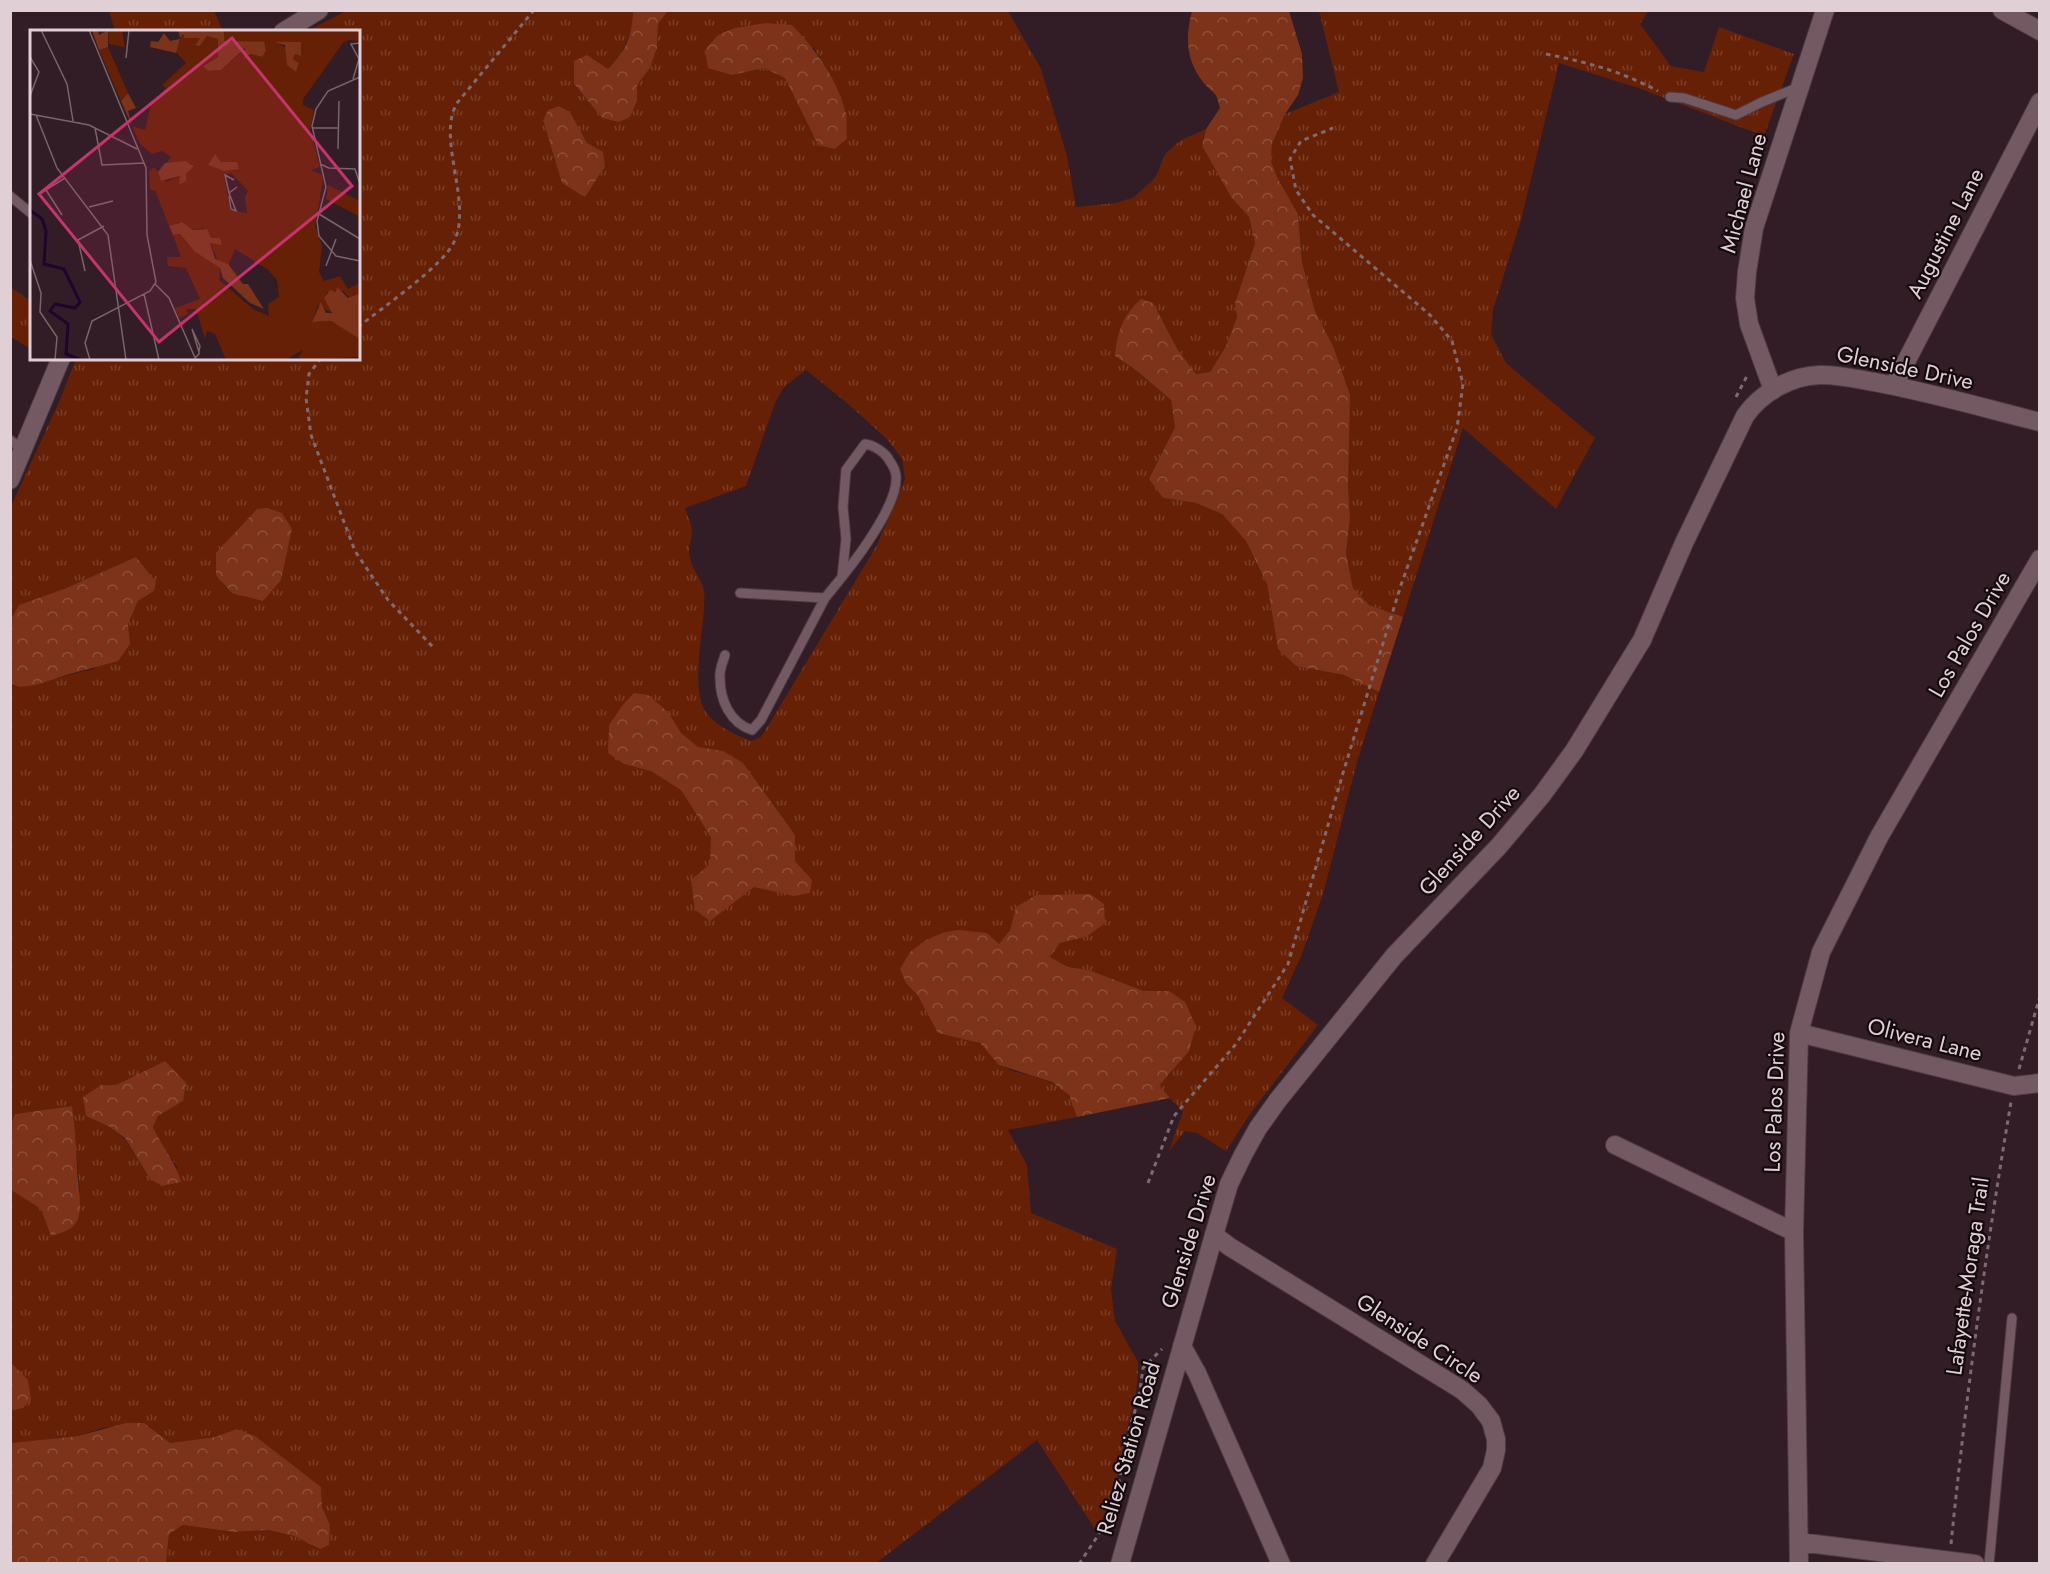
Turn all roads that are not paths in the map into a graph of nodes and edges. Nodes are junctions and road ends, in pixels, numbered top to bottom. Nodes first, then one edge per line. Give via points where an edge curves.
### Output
1 (319, 10) edge
2 (1826, 10) edge
3 (2002, 10) edge
4 (286, 30) edge
5 (2040, 31) edge
6 (1799, 87) junction
7 (1670, 97) road end
8 (2040, 102) edge
9 (10, 196) edge
10 (30, 212) edge
11 (60, 360) edge
12 (1894, 386) junction
13 (1773, 390) junction
14 (2040, 422) edge
15 (16, 445) edge
16 (10, 480) edge
17 (2040, 559) edge
18 (842, 577) junction
19 (740, 593) dead end
20 (825, 598) junction
21 (724, 655) dead end
22 (1799, 1033) junction
23 (2040, 1083) edge
24 (1615, 1145) dead end
25 (1794, 1232) junction
26 (1214, 1234) junction
27 (2012, 1318) dead end
28 (1182, 1346) junction
29 (1799, 1542) junction
30 (1120, 1563) edge
31 (1281, 1563) edge
32 (1435, 1563) edge
33 (1799, 1563) edge
34 (1975, 1563) edge
35 (1989, 1563) edge

1 - 4 street
2 - 6 street, Michael Lane
3 - 5 street
6 - 7 lane via 1736,115
6 - 13 street, Michael Lane via 1754,228 1747,272 1749,324
8 - 12 street, Augustine Lane
9 - 10 lane
11 - 15 street
12 - 13 street, Glenside Drive via 1818,375
12 - 14 street, Glenside Drive
13 - 26 street, Glenside Drive via 1745,416 1642,640 1574,751 1499,846 1394,956 1278,1100 1234,1174
15 - 16 street
17 - 22 street, Los Palos Drive via 1879,837 1821,952
18 - 18 lane via 846,470 865,444 872,445 896,471 896,484 864,550
18 - 20 lane
19 - 20 lane
20 - 21 lane via 761,720 752,730 741,727 723,703 719,676
22 - 23 street, Olivera Lane via 2014,1086
22 - 25 street, Los Palos Drive
24 - 25 street
25 - 29 street, Los Palos Drive
26 - 28 street, Glenside Drive
26 - 32 street, Glenside Circle via 1462,1390 1491,1421 1496,1439 1492,1468
27 - 35 lane
28 - 30 street, Reliez Station Road
28 - 31 street
29 - 33 street, Los Palos Drive
29 - 34 street

